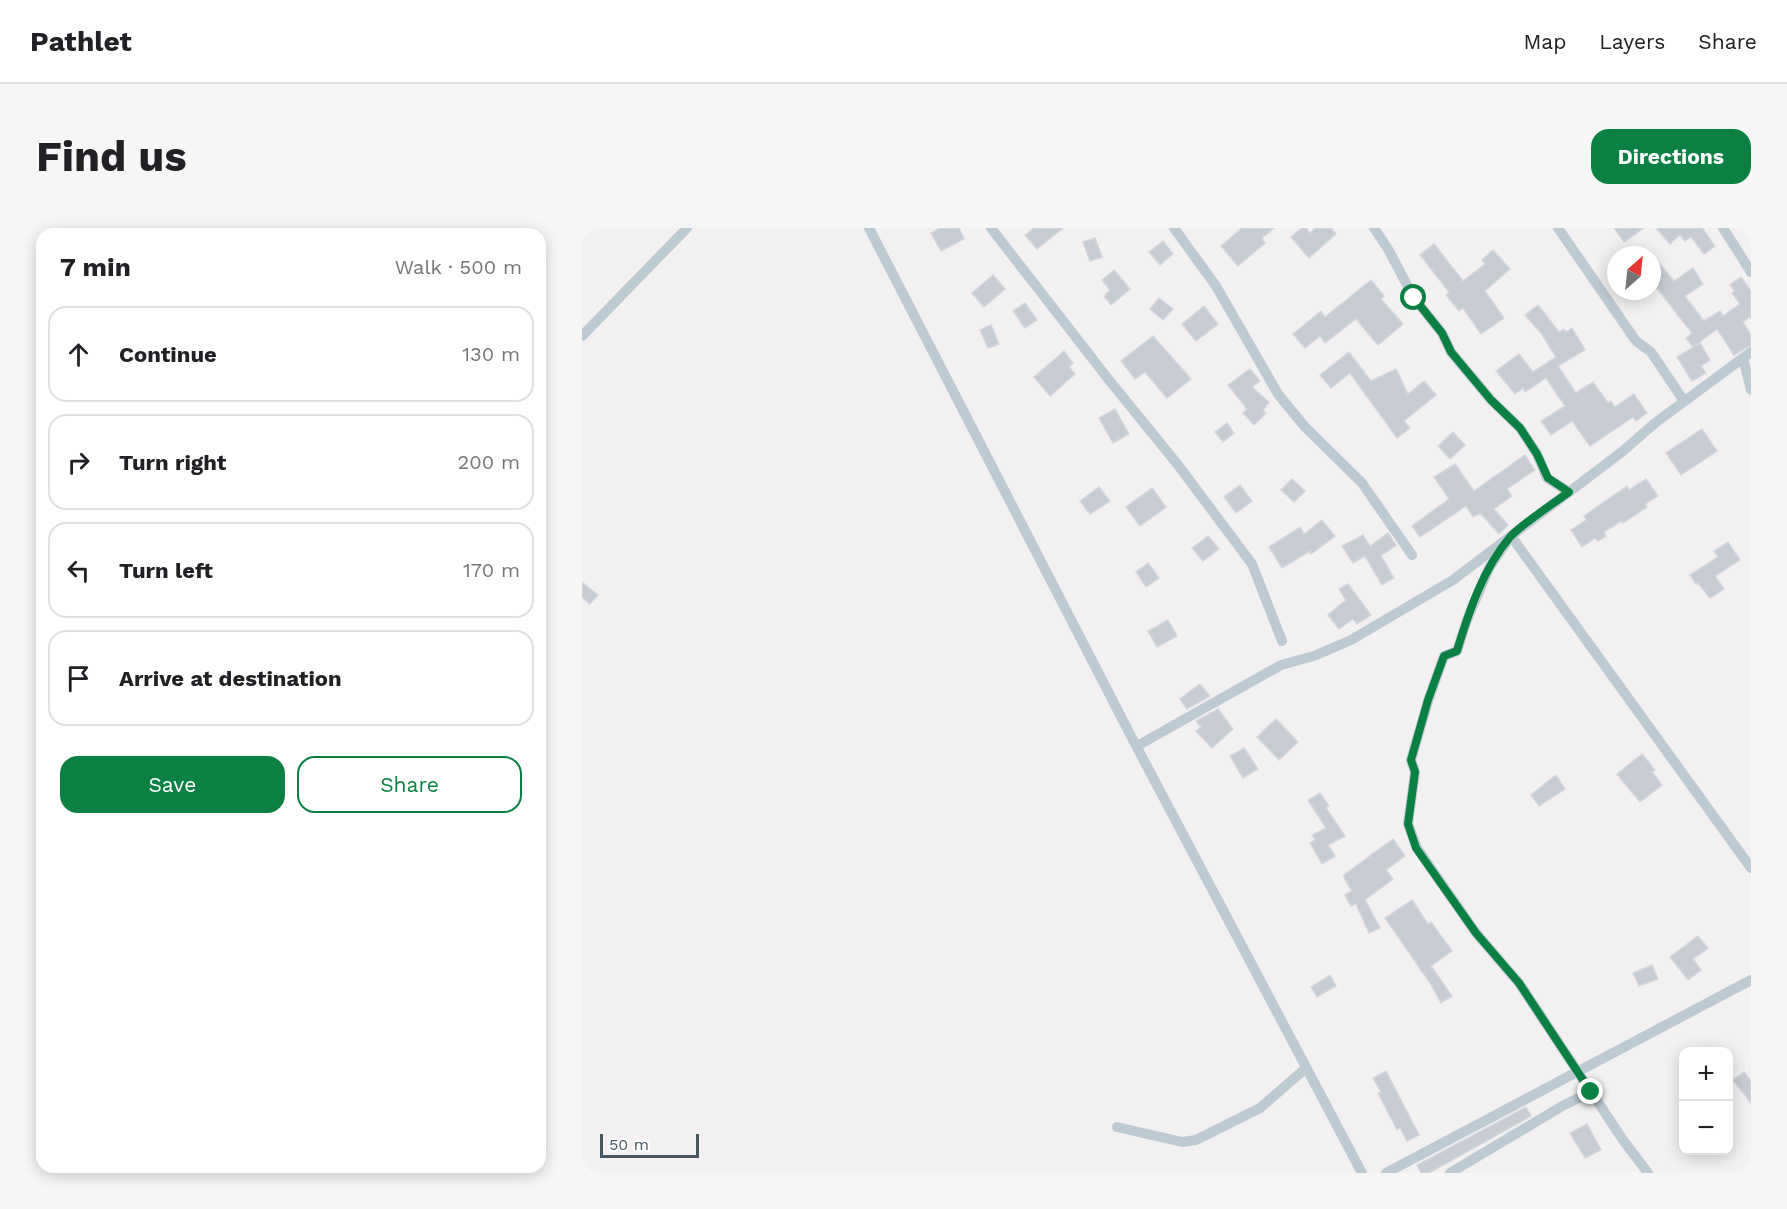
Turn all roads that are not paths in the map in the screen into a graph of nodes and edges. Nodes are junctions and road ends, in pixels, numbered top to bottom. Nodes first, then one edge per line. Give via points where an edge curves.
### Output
1 (687, 228) edge
2 (869, 228) edge
3 (991, 228) edge
4 (1174, 228) edge
5 (1374, 228) edge
6 (1558, 228) edge
7 (1723, 228) edge
8 (1751, 272) edge
9 (582, 336) edge
10 (1747, 355) edge
11 (1751, 390) edge
12 (1684, 402) junction
13 (1569, 492) junction
14 (1511, 536) junction
15 (1412, 555) dead end
16 (1282, 641) dead end
17 (1137, 746) junction
18 (1751, 868) edge
19 (1751, 980) edge
20 (1306, 1068) junction
21 (1578, 1071) junction
22 (1591, 1092) junction
23 (1117, 1127) dead end
24 (1362, 1173) edge
25 (1386, 1173) edge
26 (1450, 1173) edge
27 (1648, 1173) edge

1 - 9 street
2 - 17 street
3 - 16 street via 1252,564
4 - 15 street via 1216,286 1278,394 1305,427 1362,483
5 - 13 street via 1451,352 1520,428 1548,478
6 - 12 street via 1636,342 1651,352
7 - 8 street
10 - 11 street
10 - 12 street
12 - 13 street
13 - 14 street
14 - 17 street via 1453,580 1351,640 1281,665
14 - 18 street
14 - 21 street via 1489,568 1457,651 1444,656 1438,672 1411,760 1415,772 1408,824 1416,848 1476,933 1519,983
17 - 20 street
19 - 21 street
20 - 23 street via 1260,1108 1196,1140 1182,1142
20 - 24 street
21 - 22 street
21 - 25 street
22 - 26 street
22 - 27 street

